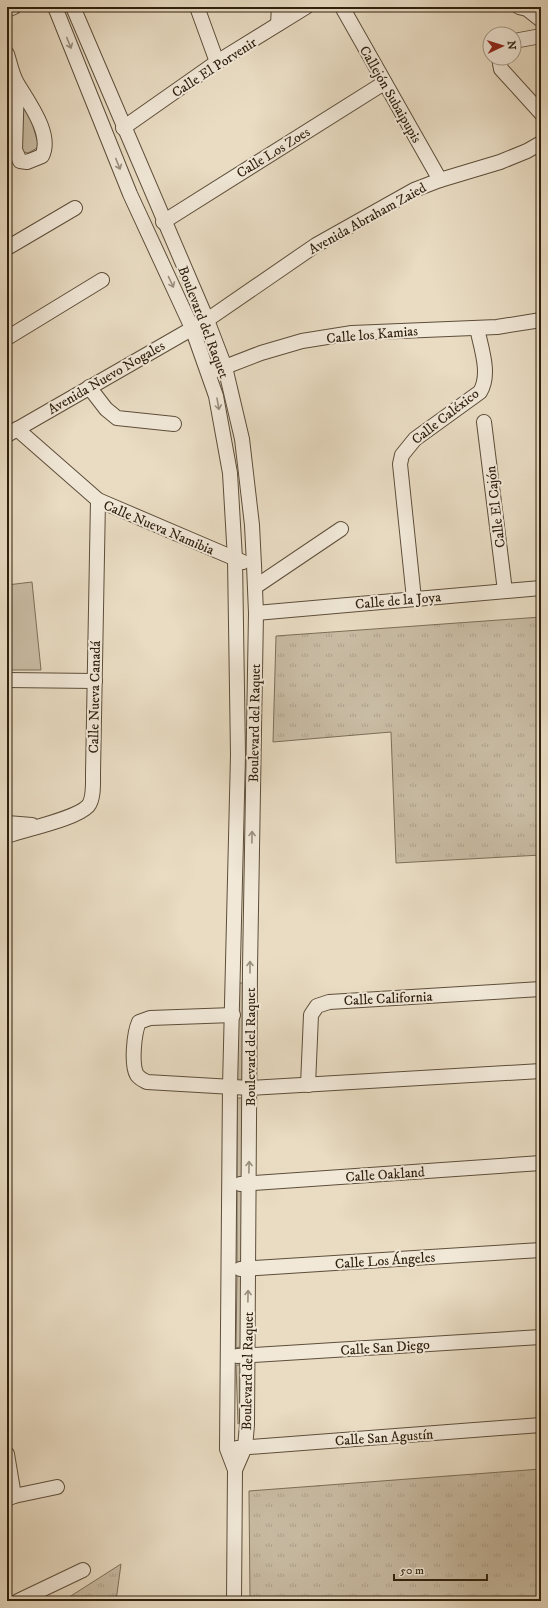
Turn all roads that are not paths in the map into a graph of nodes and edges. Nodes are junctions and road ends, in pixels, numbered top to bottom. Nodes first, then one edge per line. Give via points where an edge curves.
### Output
1 (14, 7) edge
2 (55, 7) edge
3 (73, 7) edge
4 (197, 7) edge
5 (279, 7) edge
6 (306, 7) edge
7 (342, 7) edge
8 (519, 7) edge
9 (7, 10) edge
10 (541, 20) edge
11 (278, 24) junction
12 (541, 36) edge
13 (522, 40) edge
14 (7, 54) edge
15 (217, 62) junction
16 (501, 66) edge
17 (17, 83) junction
18 (384, 83) junction
19 (541, 113) edge
20 (123, 128) junction
21 (541, 144) edge
22 (440, 180) junction
23 (75, 208) dead end
24 (163, 222) junction
25 (7, 248) edge
26 (102, 280) dead end
27 (207, 320) junction
28 (541, 320) edge
29 (192, 328) junction
30 (477, 328) junction
31 (7, 338) edge
32 (225, 368) junction
33 (209, 373) junction
34 (89, 387) junction
35 (484, 422) dead end
36 (174, 424) dead end
37 (12, 432) edge
38 (98, 500) junction
39 (341, 529) dead end
40 (235, 559) junction
41 (254, 565) junction
42 (254, 586) junction
43 (541, 588) edge
44 (505, 591) junction
45 (414, 599) junction
46 (256, 613) junction
47 (7, 680) edge
48 (94, 680) junction
49 (7, 823) edge
50 (38, 826) junction
51 (7, 836) edge
52 (541, 989) edge
53 (233, 1016) junction
54 (541, 1071) edge
55 (308, 1085) junction
56 (230, 1087) junction
57 (250, 1088) junction
58 (541, 1163) edge
59 (230, 1184) junction
60 (248, 1184) junction
61 (541, 1250) edge
62 (249, 1269) junction
63 (229, 1270) junction
64 (541, 1337) edge
65 (228, 1356) junction
66 (246, 1356) junction
67 (541, 1425) edge
68 (245, 1447) junction
69 (227, 1449) junction
70 (7, 1454) edge
71 (235, 1470) junction
72 (57, 1487) dead end
73 (11, 1498) edge
74 (84, 1570) dead end
75 (18, 1601) edge
76 (234, 1601) edge

1 - 9 street
2 -> 29 street, Boulevard del Raquet via 130,194
3 - 20 street, Boulevard del Raquet
4 - 15 street
5 - 11 street
6 - 11 street, Calle El Porvenir
7 - 18 street, Callejón Subaipupis
8 - 10 street
11 - 15 street, Calle El Porvenir
12 - 13 street
14 - 17 street
15 - 20 street, Calle El Porvenir
16 - 19 street
17 - 17 street via 15,150 20,161 26,162 42,156 44,141 33,109
18 - 22 street, Callejón Subaipupis
18 - 24 street, Calle Los Zoes
20 - 24 street, Boulevard del Raquet
21 - 22 street, Avenida Abraham Zaied via 500,162
22 - 27 street, Avenida Abraham Zaied via 414,190 316,245
23 - 25 street
24 - 27 street, Boulevard del Raquet
26 - 31 street
27 - 29 street, Avenida Nuevo Nogales
27 - 32 street, Boulevard del Raquet
28 - 30 street, Calle los Kamias
29 - 33 street, Boulevard del Raquet
29 - 34 street, Avenida Nuevo Nogales
30 - 32 street, Calle los Kamias via 345,334 302,341 261,353
30 - 45 street, Calle Caléxico via 485,384 480,392 415,439 402,455 400,464
32 - 33 street, Calle los Kamias
32 - 41 street, Boulevard del Raquet via 242,439
33 -> 40 street, Boulevard del Raquet via 216,396 230,473
34 - 36 street via 106,409 117,418
34 - 37 street, Avenida Nuevo Nogales
35 - 44 street, Calle El Cajón
37 - 38 street, Calle Nueva Namibia
38 - 40 street, Calle Nueva Namibia
38 - 48 street, Calle Nueva Canadá
39 - 42 street
40 - 41 street, Calle Nueva Namibia
40 - 53 street, Boulevard del Raquet via 238,755
41 - 42 street, Boulevard del Raquet
42 - 46 street, Boulevard del Raquet
43 - 44 street, Calle de la Joya
44 - 45 street, Calle de la Joya
45 - 46 street, Calle de la Joya
57 -> 46 street, Boulevard del Raquet
47 - 48 street
48 - 50 street, Calle Nueva Canadá via 93,784 89,805 65,818
49 - 50 street
50 - 51 street, Calle Nueva Canadá
52 - 55 street, Calle California via 329,1002 317,1006 311,1015
53 - 56 street, Boulevard del Raquet
53 - 56 street via 145,1019 139,1022 136,1029 134,1046 136,1074 141,1080
54 - 55 street
55 - 57 street
56 - 57 street
56 - 59 street, Boulevard del Raquet
60 -> 57 street, Boulevard del Raquet
58 - 60 street, Calle Oakland
59 - 60 street, Calle Oakland
59 - 63 street, Boulevard del Raquet
60 - 62 street, Boulevard del Raquet
61 - 62 street, Calle Los Ángeles
62 - 63 street, Calle Los Ángeles
66 -> 62 street, Boulevard del Raquet
63 - 65 street, Boulevard del Raquet
64 - 66 street, Calle San Diego
65 - 66 street, Calle San Diego
65 - 69 street, Boulevard del Raquet
66 - 68 street, Boulevard del Raquet
67 - 68 street, Calle San Agustín
68 - 69 street, Calle San Agustín
68 - 71 street, Boulevard del Raquet
69 - 71 street, Boulevard del Raquet
70 - 73 street
71 - 76 street, Boulevard del Raquet
72 - 73 street
74 - 75 street

